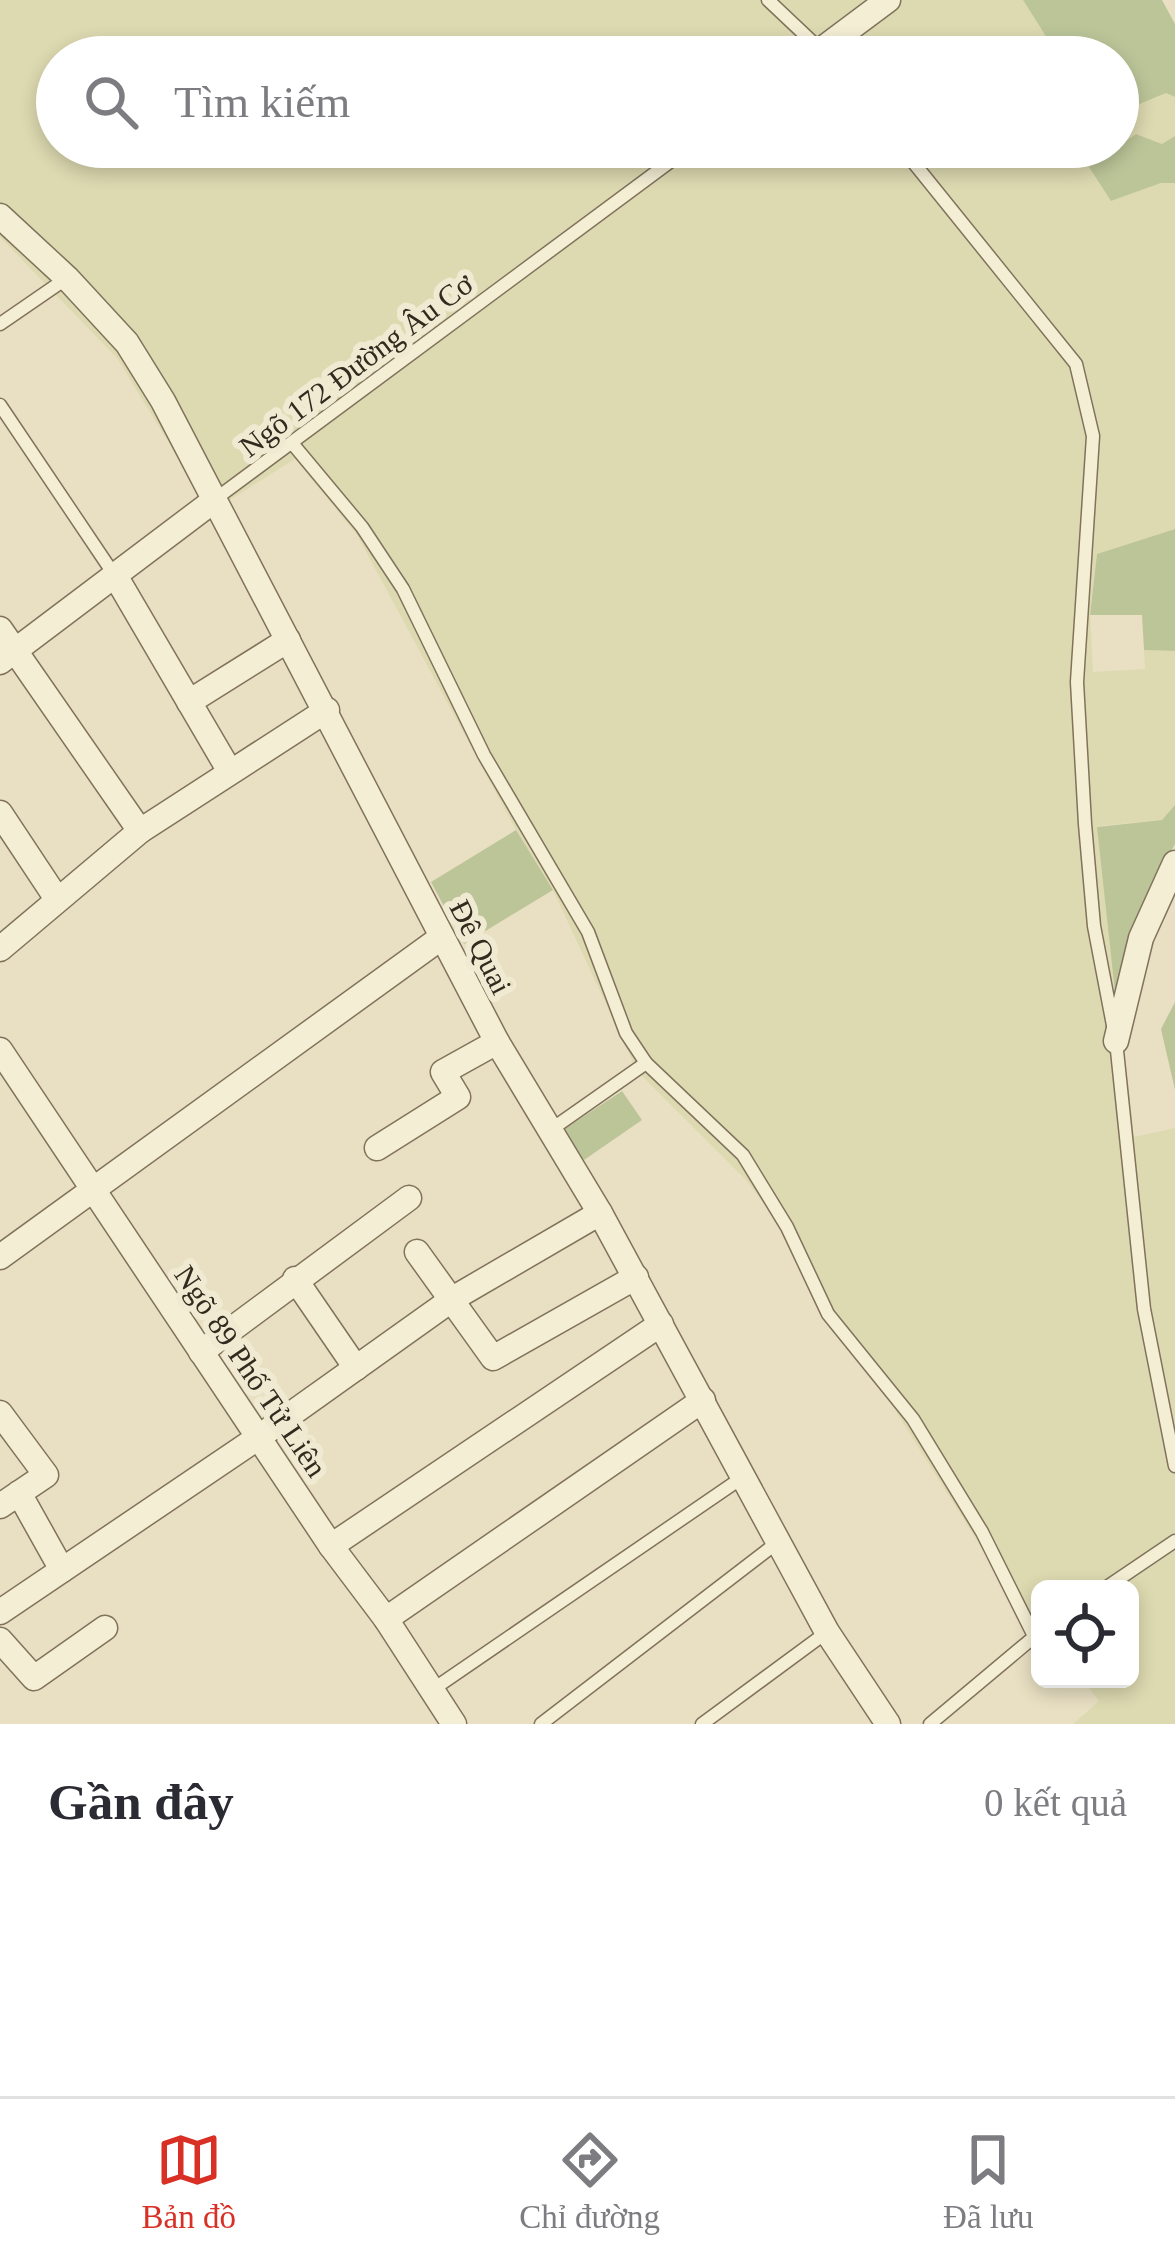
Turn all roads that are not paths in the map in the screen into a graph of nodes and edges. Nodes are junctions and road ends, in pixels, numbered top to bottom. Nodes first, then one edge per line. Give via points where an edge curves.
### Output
1 (768, 0) edge
2 (888, 0) edge
3 (802, 36) edge
4 (843, 36) edge
5 (662, 168) edge
6 (918, 168) edge
7 (0, 216) edge
8 (67, 278) junction
9 (0, 324) edge
10 (0, 405) edge
11 (292, 443) junction
12 (212, 502) junction
13 (116, 577) junction
14 (0, 629) edge
15 (288, 640) junction
16 (7, 657) edge
17 (189, 702) junction
18 (326, 710) junction
19 (229, 770) junction
20 (0, 813) edge
21 (140, 831) junction
22 (1175, 862) edge
23 (58, 899) junction
24 (442, 937) junction
25 (0, 949) edge
26 (1116, 1041) junction
27 (497, 1042) junction
28 (0, 1051) edge
29 (646, 1063) junction
30 (549, 1131) junction
31 (376, 1148) dead end
32 (93, 1188) junction
33 (409, 1198) dead end
34 (600, 1213) junction
35 (417, 1252) dead end
36 (0, 1258) edge
37 (636, 1277) junction
38 (295, 1279) junction
39 (454, 1298) junction
40 (661, 1324) junction
41 (201, 1352) junction
42 (356, 1368) junction
43 (703, 1400) junction
44 (0, 1412) edge
45 (259, 1437) junction
46 (1175, 1466) edge
47 (744, 1477) junction
48 (10, 1499) edge
49 (779, 1541) junction
50 (1175, 1541) edge
51 (331, 1546) junction
52 (62, 1570) junction
53 (1117, 1580) edge
54 (0, 1612) edge
55 (386, 1618) junction
56 (1031, 1624) edge
57 (105, 1628) dead end
58 (827, 1632) junction
59 (0, 1640) edge
60 (1031, 1640) edge
61 (432, 1690) junction
62 (454, 1724) edge
63 (541, 1724) edge
64 (702, 1724) edge
65 (888, 1724) edge
66 (931, 1724) edge

1 - 3 lane
2 - 4 street
5 - 11 lane, Ngõ 172 Đường Âu Cơ
6 - 26 lane via 1076,364 1094,436 1077,682 1094,926
7 - 8 street, Đê Quai
8 - 9 lane
8 - 12 street, Đê Quai via 127,343
10 - 13 lane
11 - 12 lane, Ngõ 172 Đường Âu Cơ
11 - 29 lane via 403,589 484,755 589,932 626,1033
12 - 13 street
12 - 15 street, Đê Quai
13 - 16 street
13 - 17 street
14 - 16 street
15 - 17 street
15 - 18 street, Đê Quai
16 - 21 street
17 - 19 street
18 - 19 street
18 - 24 street, Đê Quai
19 - 21 street
20 - 23 street
21 - 23 street
22 - 26 street via 1141,938
23 - 25 street
24 - 27 street, Đê Quai
24 - 32 street
26 - 46 lane via 1144,1309
27 - 30 street, Đê Quai
27 - 31 street via 443,1072 458,1097
28 - 32 street, Ngõ 89 Phố Tử Liên
29 - 30 lane
29 - 56 lane via 743,1155 828,1313 913,1419
30 - 34 street, Đê Quai
32 - 36 street
32 - 41 street, Ngõ 89 Phố Tử Liên
33 - 38 street
34 - 37 street, Đê Quai
34 - 39 street
35 - 39 street
37 - 39 street via 493,1358
37 - 40 street, Đê Quai
38 - 41 street
38 - 42 street
39 - 42 street
40 - 43 street, Đê Quai
40 - 51 street
41 - 45 street, Ngõ 89 Phố Tử Liên
42 - 45 street
43 - 47 street, Đê Quai
43 - 55 street
44 - 48 street via 46,1475
45 - 51 street, Ngõ 89 Phố Tử Liên
45 - 52 street
47 - 49 street, Đê Quai
47 - 61 lane
48 - 52 street
49 - 58 street, Đê Quai
49 - 63 lane
50 - 53 lane
51 - 55 street, Ngõ 89 Phố Tử Liên
52 - 54 street
55 - 61 street, Ngõ 89 Phố Tử Liên
57 - 59 street via 34,1678
58 - 64 lane
58 - 65 street, Đê Quai
60 - 66 lane
61 - 62 street, Ngõ 89 Phố Tử Liên

